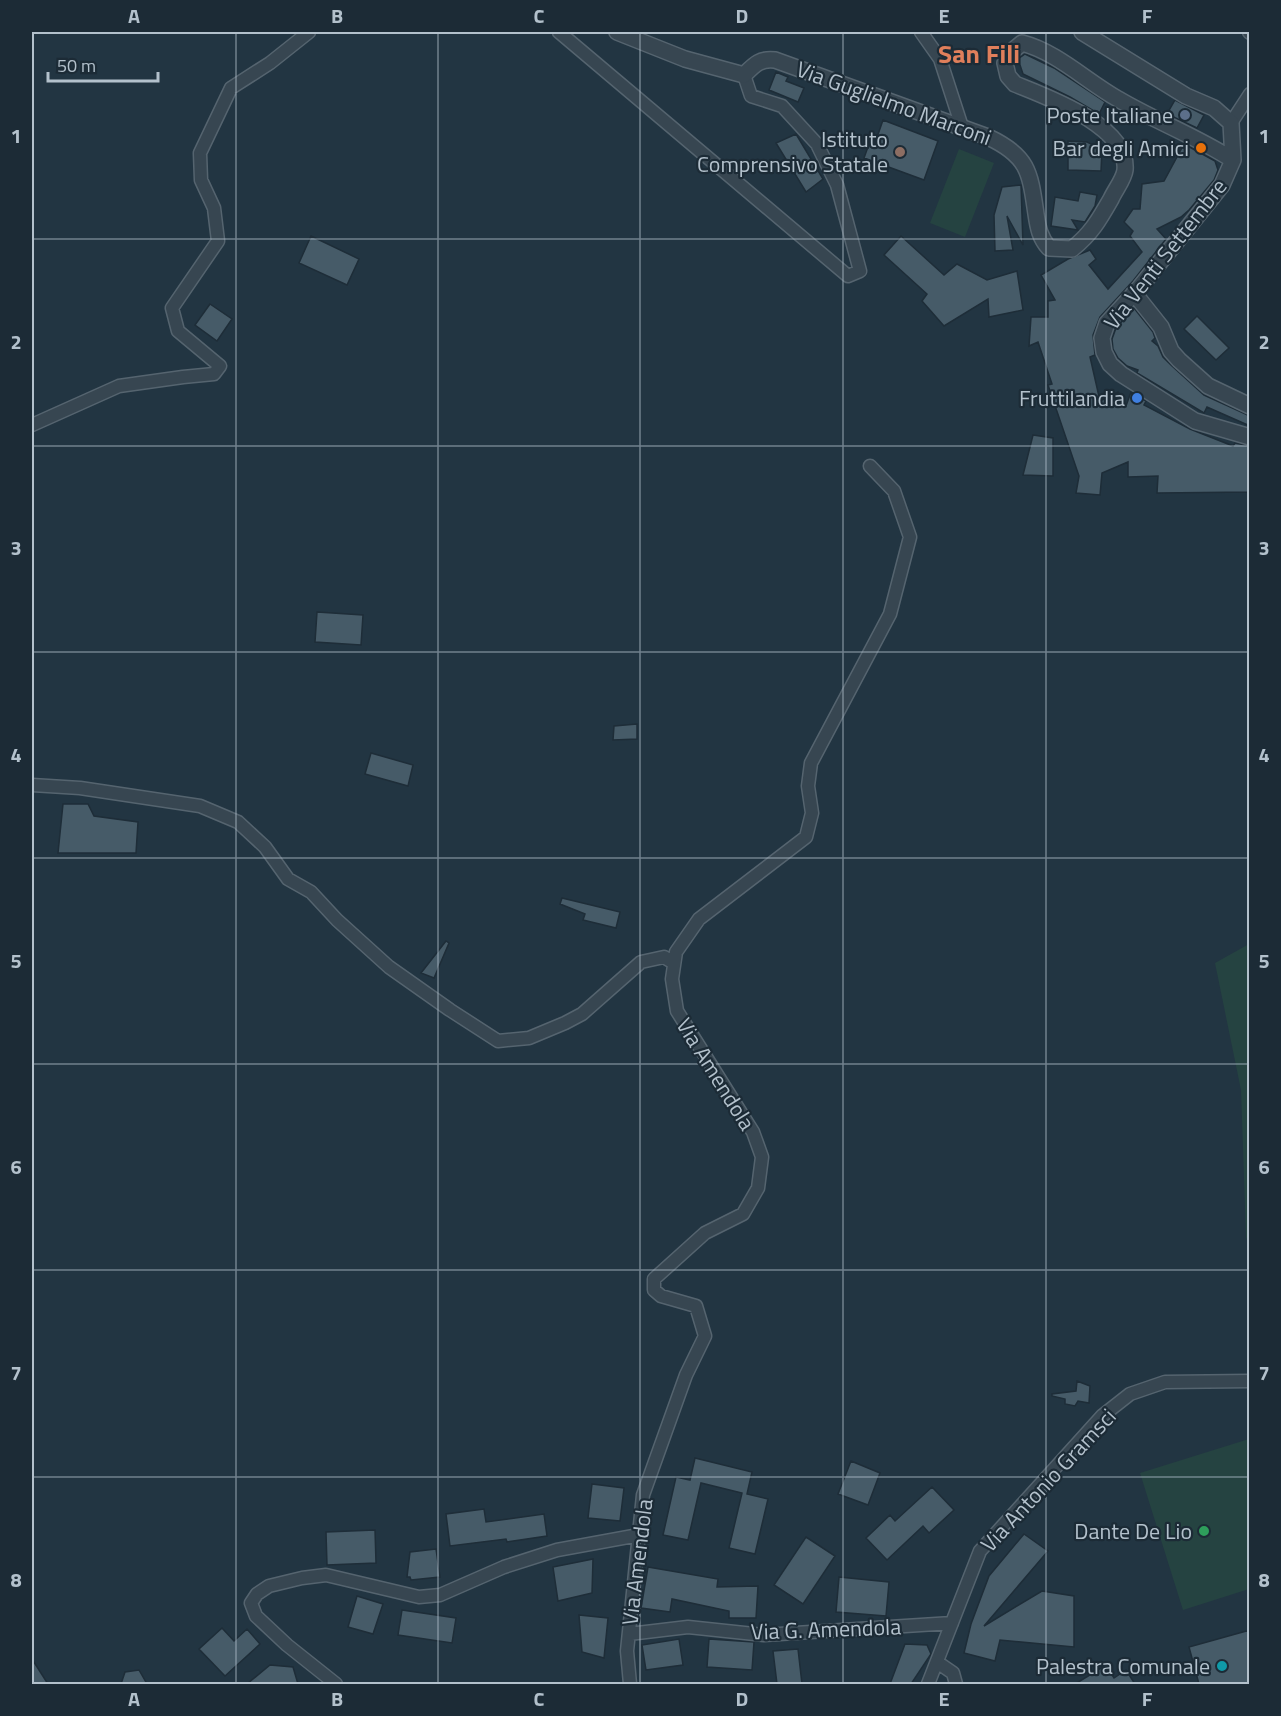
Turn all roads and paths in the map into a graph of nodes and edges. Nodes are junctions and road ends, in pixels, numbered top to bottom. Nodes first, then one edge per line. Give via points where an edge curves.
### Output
1 (309, 32) edge
2 (559, 32) edge
3 (617, 32) edge
4 (921, 32) edge
5 (1082, 32) edge
6 (744, 75) junction
7 (1250, 94) edge
8 (1231, 123) junction
9 (962, 127) junction
10 (1233, 160) junction
11 (1134, 293) junction
12 (1250, 406) edge
13 (32, 425) edge
14 (1250, 437) edge
15 (870, 466) dead end
16 (32, 785) edge
17 (674, 963) junction
18 (1250, 1381) edge
19 (639, 1535) junction
20 (952, 1623) junction
21 (628, 1634) junction
22 (937, 1662) junction
23 (336, 1684) edge
24 (630, 1684) edge
25 (928, 1684) edge
26 (956, 1684) edge

1 - 13 street via 231,88 200,153 201,180 214,208 218,241 172,308 178,331 220,366 214,375 119,386
2 - 6 street, Via Guglielmo Marconi via 848,276 860,271 837,185 817,144 783,106 751,96
3 - 6 street via 685,59
4 - 9 street via 940,59
5 - 8 street via 1186,96 1214,108
6 - 9 street, Via Guglielmo Marconi via 757,62 775,60
7 - 8 street
8 - 10 street, Via Venti Settembre
9 - 10 street, Via Guglielmo Marconi via 1002,143 1025,166 1031,178 1042,240 1049,248 1059,250 1072,249 1087,237 1125,173 1125,164 1110,134 1095,122 1015,84 1008,76 1005,63 1022,43 1038,47 1119,99
10 - 11 street, Via Venti Settembre via 1222,185
11 - 12 street via 1161,327 1179,360 1208,386
11 - 14 street, Via Venti Settembre via 1107,323 1102,338 1110,364 1195,421
15 - 17 street, Via Amendola via 894,491 909,537 891,614 812,763 808,786 812,813 806,837 699,919 676,952
16 - 17 street via 200,806 238,822 265,847 288,879 311,892 389,967 498,1041 529,1038 582,1014 641,962 664,957
17 - 19 street, Via Amendola via 677,1011 753,1132 762,1157 758,1188 743,1214 705,1233 654,1279 654,1290 661,1296 696,1306 705,1336 686,1375 643,1495
18 - 20 street, Via Antonio Gramsci via 1165,1382 1130,1394 1102,1416 980,1551
19 - 21 street, Via Amendola
19 - 23 street via 557,1550 504,1567 440,1595 419,1597 326,1575 269,1587 257,1594 251,1603 256,1616
20 - 21 street, Via G. Amendola via 764,1635 688,1627
20 - 22 street, Via Antonio Gramsci
21 - 24 street, Via Amendola
22 - 25 street, Via Antonio Gramsci
22 - 26 street via 953,1673

